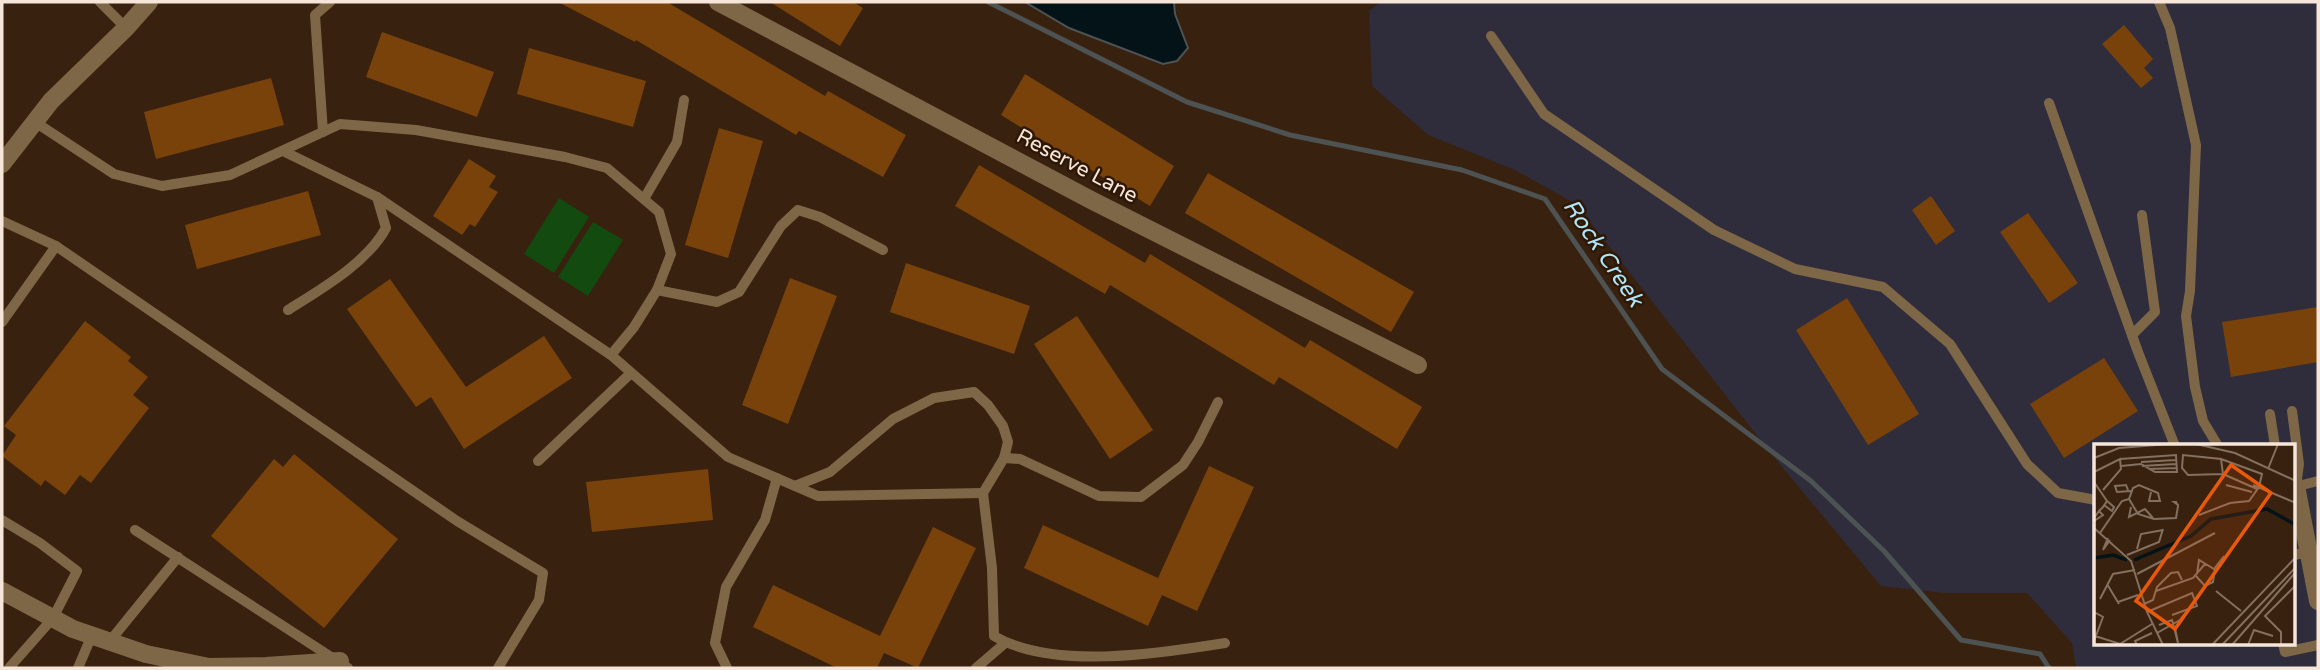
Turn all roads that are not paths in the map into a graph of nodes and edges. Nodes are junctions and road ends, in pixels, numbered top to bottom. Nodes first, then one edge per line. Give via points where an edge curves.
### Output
1 (100, 2) edge
2 (149, 2) edge
3 (330, 2) edge
4 (718, 2) edge
5 (2160, 2) edge
6 (126, 28) junction
7 (1491, 36) dead end
8 (684, 100) dead end
9 (2049, 103) dead end
10 (35, 122) junction
11 (323, 132) junction
12 (283, 150) junction
13 (2, 164) edge
14 (377, 197) junction
15 (643, 199) junction
16 (2141, 215) dead end
17 (2, 221) edge
18 (56, 246) junction
19 (883, 250) dead end
20 (657, 290) junction
21 (288, 310) dead end
22 (2, 322) edge
23 (2132, 335) junction
24 (611, 355) junction
25 (1418, 365) dead end
26 (631, 373) junction
27 (1218, 402) dead end
28 (2292, 411) dead end
29 (2270, 414) dead end
30 (2174, 444) edge
31 (2217, 444) edge
32 (2275, 444) edge
33 (1004, 458) junction
34 (538, 461) dead end
35 (2296, 477) edge
36 (777, 478) junction
37 (2318, 481) edge
38 (795, 486) junction
39 (2296, 486) edge
40 (983, 493) junction
41 (2296, 496) edge
42 (2094, 500) edge
43 (2, 520) edge
44 (135, 530) dead end
45 (2307, 552) edge
46 (178, 557) junction
47 (2, 590) edge
48 (2318, 601) edge
49 (53, 618) junction
50 (92, 635) junction
51 (110, 641) junction
52 (1225, 643) dead end
53 (1004, 644) junction
54 (2318, 645) edge
55 (2283, 646) edge
56 (344, 665) edge
57 (11, 667) edge
58 (78, 668) edge
59 (498, 668) edge
60 (727, 668) edge
61 (976, 668) edge

1 - 6 lane
2 - 6 street
3 - 11 lane via 315,15
4 - 25 street, Reserve Lane via 1091,200
5 - 31 lane via 2196,145 2186,316 2203,421
6 - 10 street
7 - 42 lane via 1544,114 1714,230 1796,269 1883,287 1950,344 2027,464 2058,493
8 - 15 lane via 677,142
9 - 23 lane
10 - 12 lane via 114,174 162,186 230,175
10 - 13 street
11 - 12 lane
11 - 15 lane via 340,124 416,130 565,157 607,168
12 - 14 lane
14 - 21 lane via 386,228 380,239 338,278
14 - 24 lane
15 - 20 lane via 659,212 671,254
16 - 23 lane via 2155,312
17 - 18 lane
18 - 22 lane
18 - 59 lane via 457,521 544,573 540,600
19 - 20 lane via 798,210 781,226 739,292 717,302
20 - 24 lane
23 - 30 lane
24 - 26 lane
26 - 34 lane
26 - 36 lane via 727,457
27 - 33 lane via 1183,465 1141,497 1099,496 1020,458
28 - 35 lane via 2299,464
29 - 32 lane
33 - 38 lane via 1008,442 1003,426 974,392 961,392 934,398 893,419 830,472
33 - 40 lane
36 - 38 lane
36 - 60 lane via 765,520 726,587 715,643
37 - 39 lane
38 - 40 lane via 818,496
40 - 53 lane via 992,568 993,636
41 - 45 street
43 - 49 lane via 77,571
44 - 46 lane
45 - 48 street
46 - 51 lane
46 - 56 lane
47 - 49 street
49 - 50 street
49 - 57 lane
50 - 51 street
50 - 58 lane
51 - 56 street via 209,667
52 - 53 lane via 1086,660 1049,660
53 - 61 lane
54 - 55 lane via 2284,652

